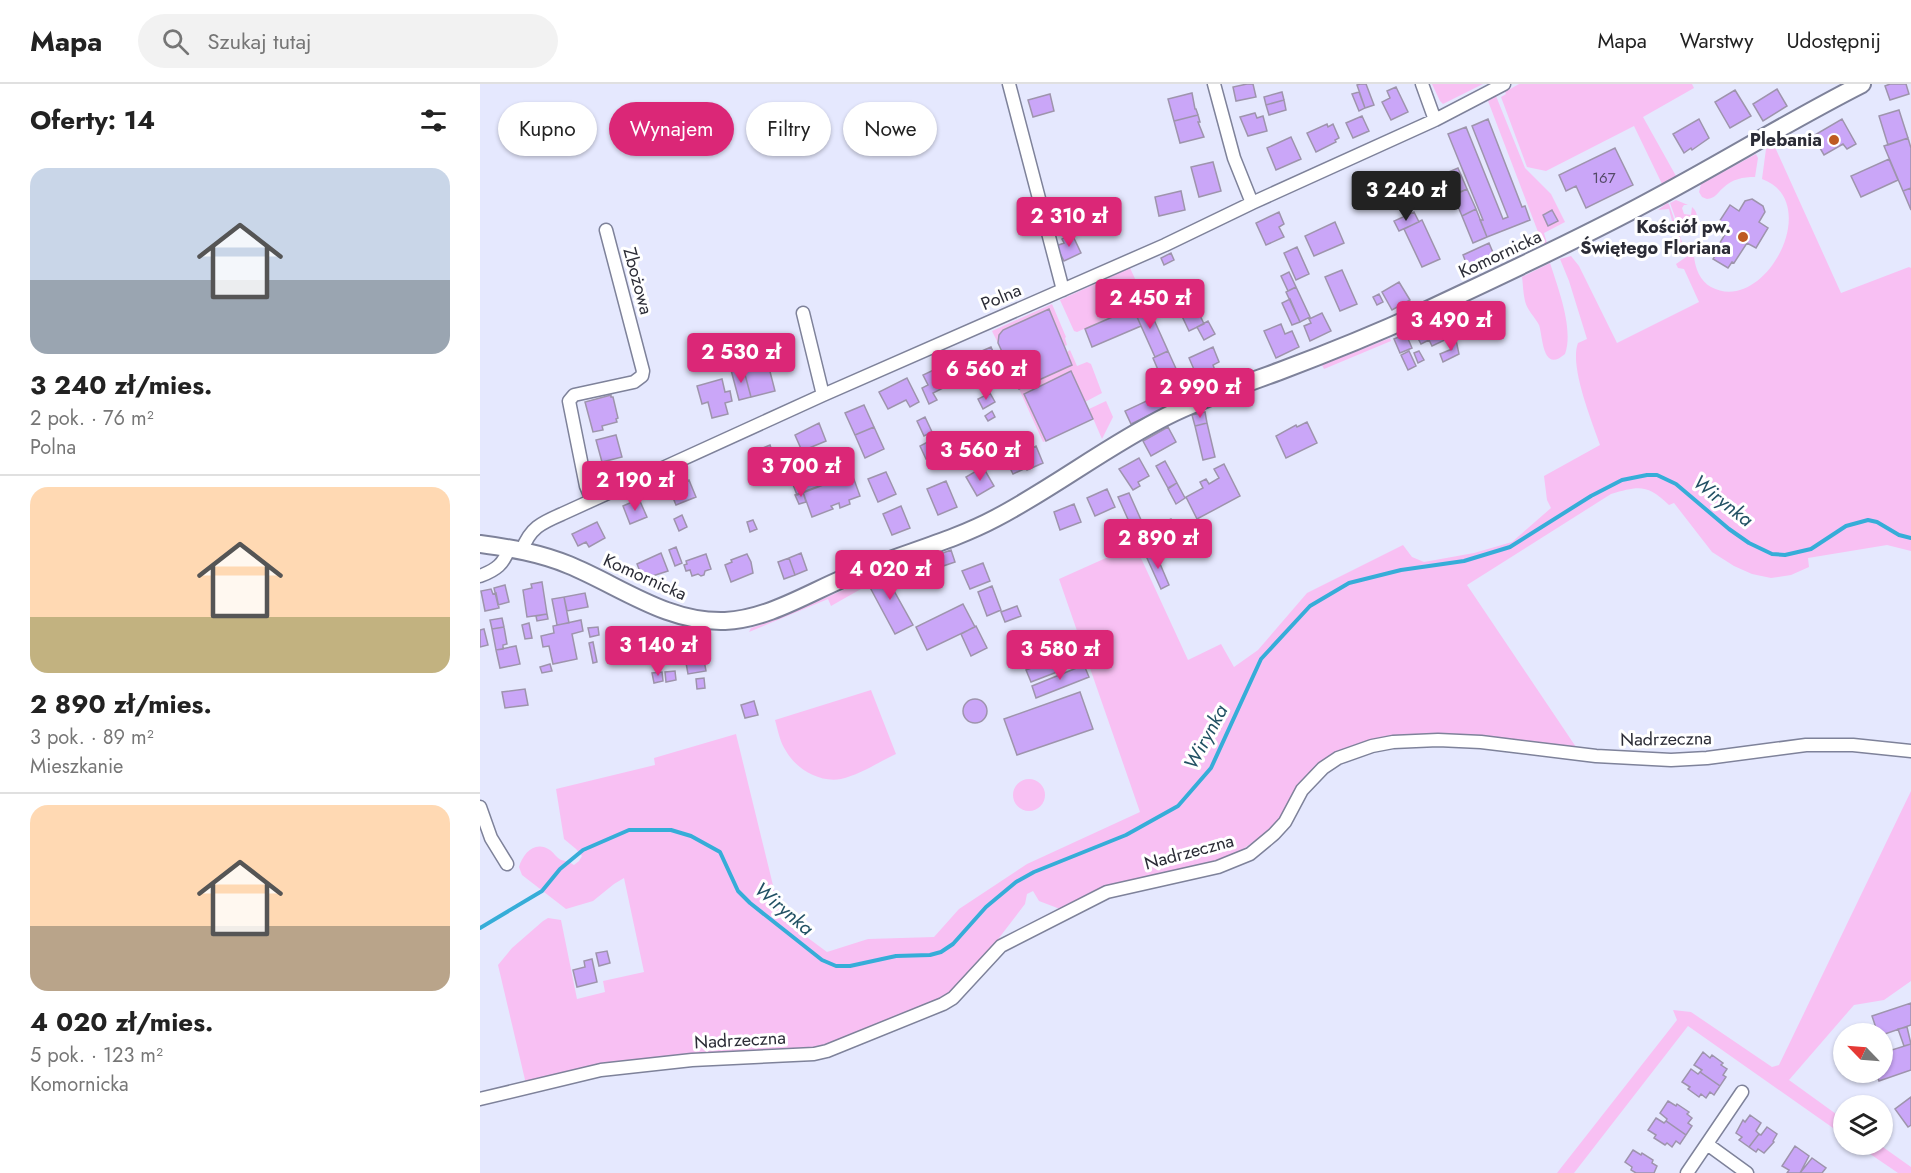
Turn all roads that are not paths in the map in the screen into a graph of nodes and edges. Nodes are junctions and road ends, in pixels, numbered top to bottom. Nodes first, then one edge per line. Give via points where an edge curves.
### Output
1 (1009, 84) edge
2 (1214, 84) edge
3 (1422, 84) edge
4 (1504, 84) edge
5 (1862, 84) edge
6 (1434, 120) junction
7 (1252, 203) junction
8 (606, 230) dead end
9 (1063, 290) junction
10 (803, 313) dead end
11 (823, 395) junction
12 (592, 500) junction
13 (480, 544) edge
14 (515, 549) junction
15 (480, 576) edge
16 (1911, 751) edge
17 (480, 807) edge
18 (507, 864) dead end
19 (1742, 1092) dead end
20 (480, 1099) edge
21 (1707, 1144) junction
22 (1687, 1173) edge
23 (1748, 1173) edge

1 - 9 street
2 - 7 street via 1234,158
3 - 6 street
4 - 6 street, Polna
5 - 14 street, Komornicka via 1649,202 1540,256 1384,329 1169,415 979,527 763,613 722,621 679,615 564,563
6 - 7 street, Polna
7 - 9 street, Polna
8 - 12 street, Zbożowa via 643,371 634,382 574,395 569,401
9 - 11 street, Polna
10 - 11 street
11 - 12 street, Polna
12 - 14 street, Polna via 533,529
13 - 14 street, Komornicka
14 - 15 street, Polna via 499,567
16 - 20 street, Nadrzeczna via 1806,745 1671,760 1596,756 1481,742 1438,740 1372,746 1323,768 1302,790 1285,822 1250,854 1218,867 1107,892 1001,946 943,1004 827,1051 601,1070
17 - 18 street via 491,838
19 - 21 street
21 - 22 street
21 - 23 street

